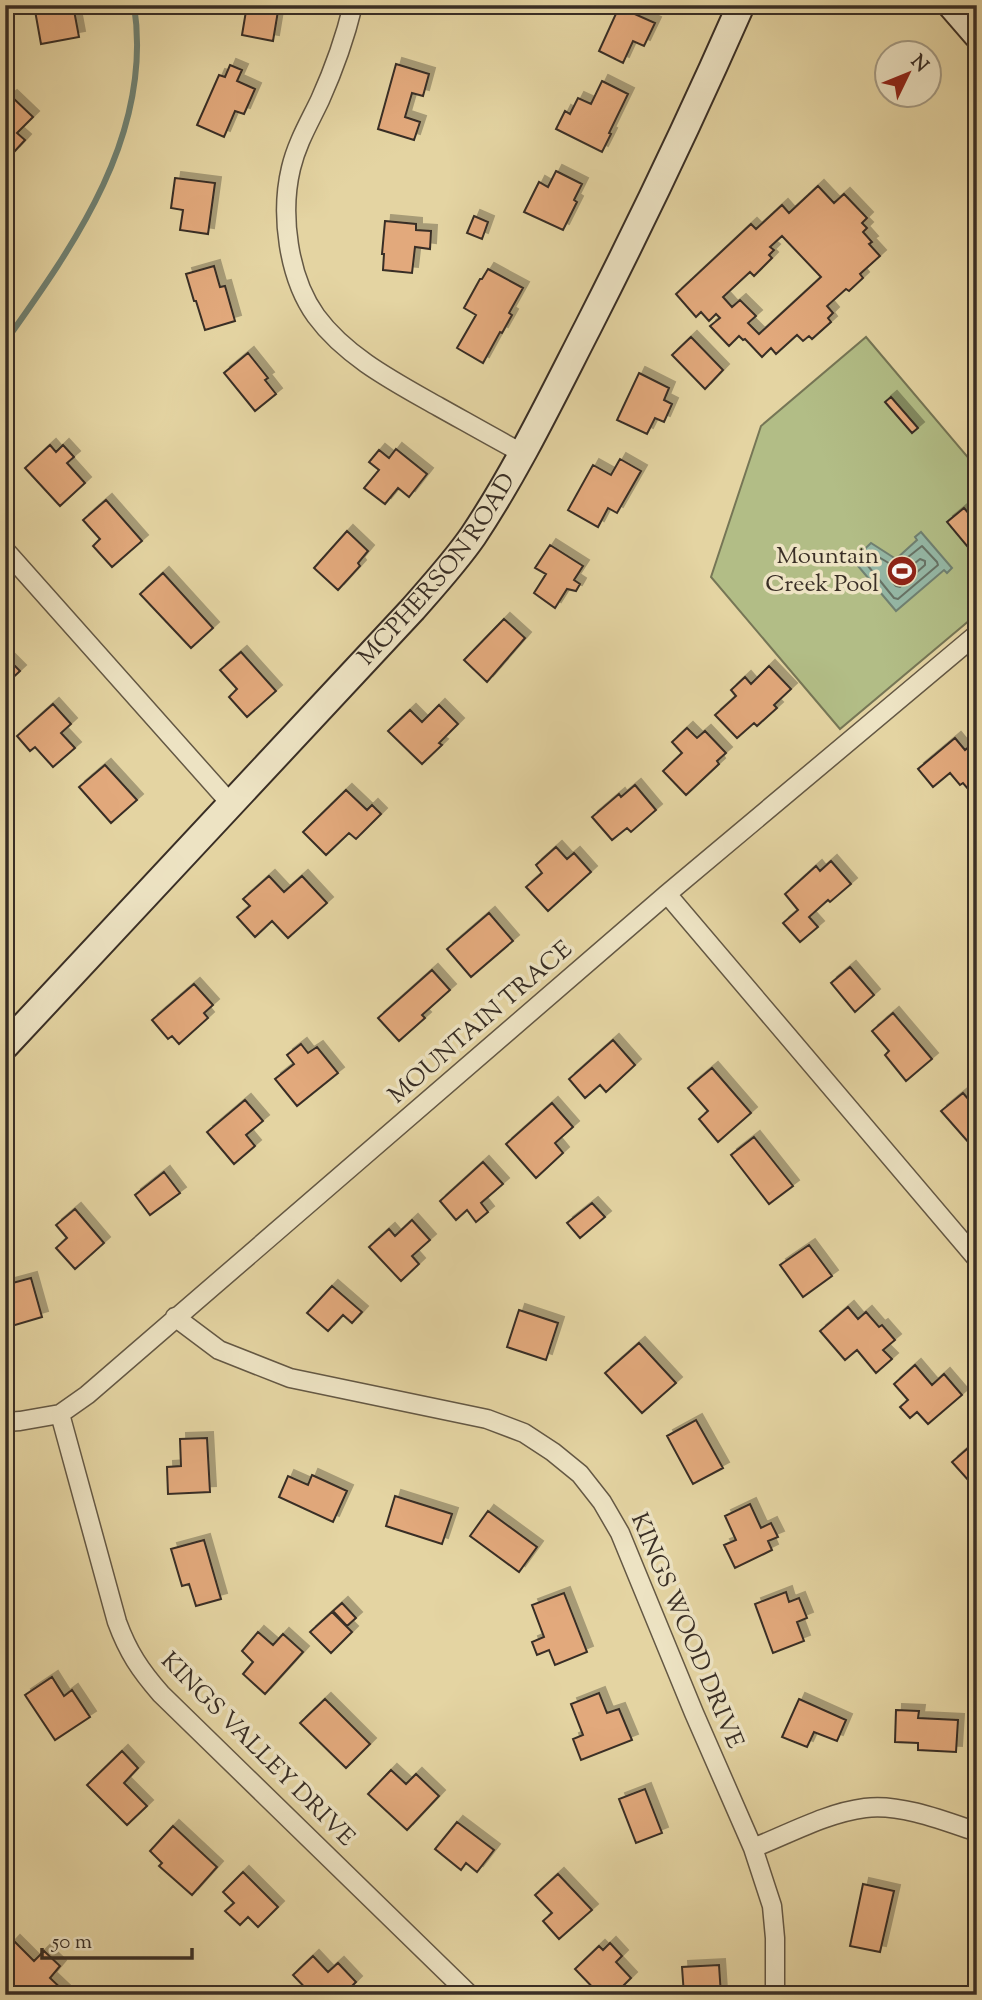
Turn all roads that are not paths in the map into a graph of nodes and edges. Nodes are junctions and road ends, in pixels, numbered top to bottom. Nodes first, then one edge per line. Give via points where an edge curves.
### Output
1 (353, 5) edge
2 (741, 5) edge
3 (951, 5) edge
4 (977, 36) edge
5 (522, 453) junction
6 (5, 550) edge
7 (977, 634) edge
8 (232, 804) junction
9 (667, 894) junction
10 (5, 1046) edge
11 (977, 1259) edge
12 (175, 1317) junction
13 (60, 1414) junction
14 (5, 1422) edge
15 (977, 1832) edge
16 (752, 1848) junction
17 (470, 1995) edge
18 (775, 1995) edge

1 - 5 street via 344,40 290,171 288,239 303,294 315,315 358,357
2 - 5 street, MCPHERSON ROAD via 644,216
3 - 4 street
5 - 8 street, MCPHERSON ROAD via 472,537 444,573
6 - 8 street
7 - 9 street, MOUNTAIN TRACE
8 - 10 street, MCPHERSON ROAD
9 - 11 street
9 - 12 street, MOUNTAIN TRACE
12 - 13 street, MOUNTAIN TRACE
12 - 16 street, KINGS WOOD DRIVE via 219,1350 290,1378 487,1419 524,1433 580,1474 620,1534
13 - 14 street, MOUNTAIN TRACE
13 - 17 street, KINGS VALLEY DRIVE via 117,1622 140,1670
15 - 16 street via 901,1810 868,1807
16 - 18 street, KINGS WOOD DRIVE via 772,1906

